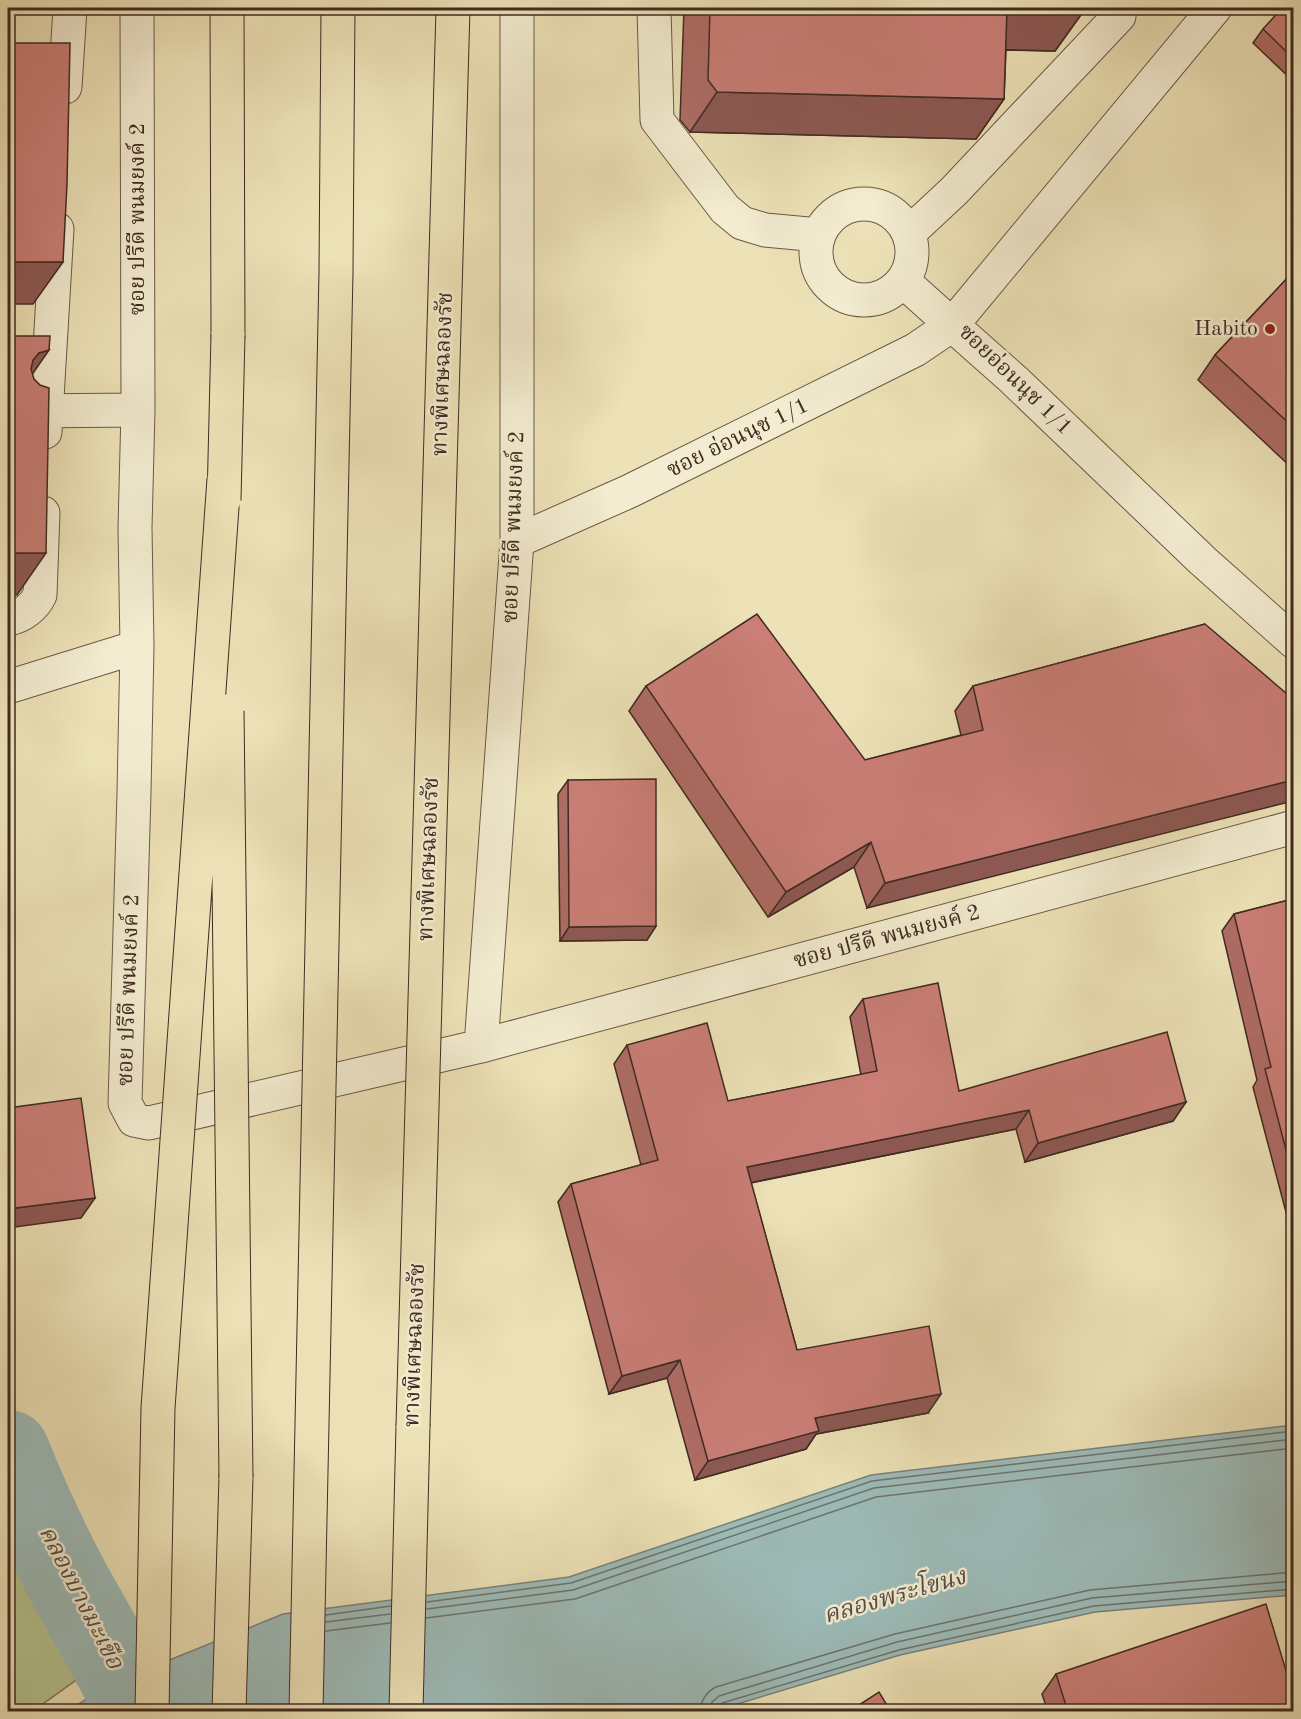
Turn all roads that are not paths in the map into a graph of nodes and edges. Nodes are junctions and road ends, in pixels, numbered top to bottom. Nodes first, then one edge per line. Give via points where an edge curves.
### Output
1 (70, 8) edge
2 (137, 8) edge
3 (227, 8) edge
4 (338, 8) edge
5 (453, 8) edge
6 (517, 8) edge
7 (654, 8) edge
8 (1118, 8) edge
9 (1215, 8) edge
10 (63, 113) edge
11 (59, 195) edge
12 (909, 233) junction
13 (819, 235) junction
14 (903, 281) junction
15 (952, 325) junction
16 (33, 410) junction
17 (138, 410) junction
18 (224, 479) junction
19 (517, 541) junction
20 (8, 619) edge
21 (1293, 642) edge
22 (137, 647) junction
23 (8, 687) edge
24 (1293, 827) edge
25 (481, 1046) junction
26 (152, 1712) edge
27 (229, 1712) edge
28 (306, 1712) edge
29 (406, 1712) edge

1 - 10 street
2 - 17 street, ซอย ปรีดี พนมยงค์ 2
3 - 18 highway, bridge via 228,335
4 - 28 highway, bridge
5 - 29 highway, ทางพิเศษฉลองรัช, bridge
6 - 19 street, ซอย ปรีดี พนมยงค์ 2
7 - 13 street via 657,120 725,209 742,223 765,230
8 - 12 street via 1119,16 954,191
9 - 15 street, ซอยอ่อนนุช 1/1
11 - 16 street
12 - 13 street via 901,219 887,209 855,204 839,210
12 - 14 street via 913,249
13 - 14 street via 818,265 835,290 863,300 878,298
14 - 15 street
15 - 19 street, ซอย อ่อนนุช 1/1 via 915,350 842,387 630,491
15 - 21 street, ซอยอ่อนนุช 1/1
16 - 17 street
16 - 20 street via 44,475 40,595 23,614
17 - 22 street, ซอย ปรีดี พนมยงค์ 2
18 - 26 highway, bridge via 158,1408
18 - 27 highway, bridge via 236,1477
19 - 25 street, ซอย ปรีดี พนมยงค์ 2
22 - 23 street
22 - 25 street, ซอย ปรีดี พนมยงค์ 2 via 125,1103 134,1120 149,1123
24 - 25 street, ซอย ปรีดี พนมยงค์ 2

